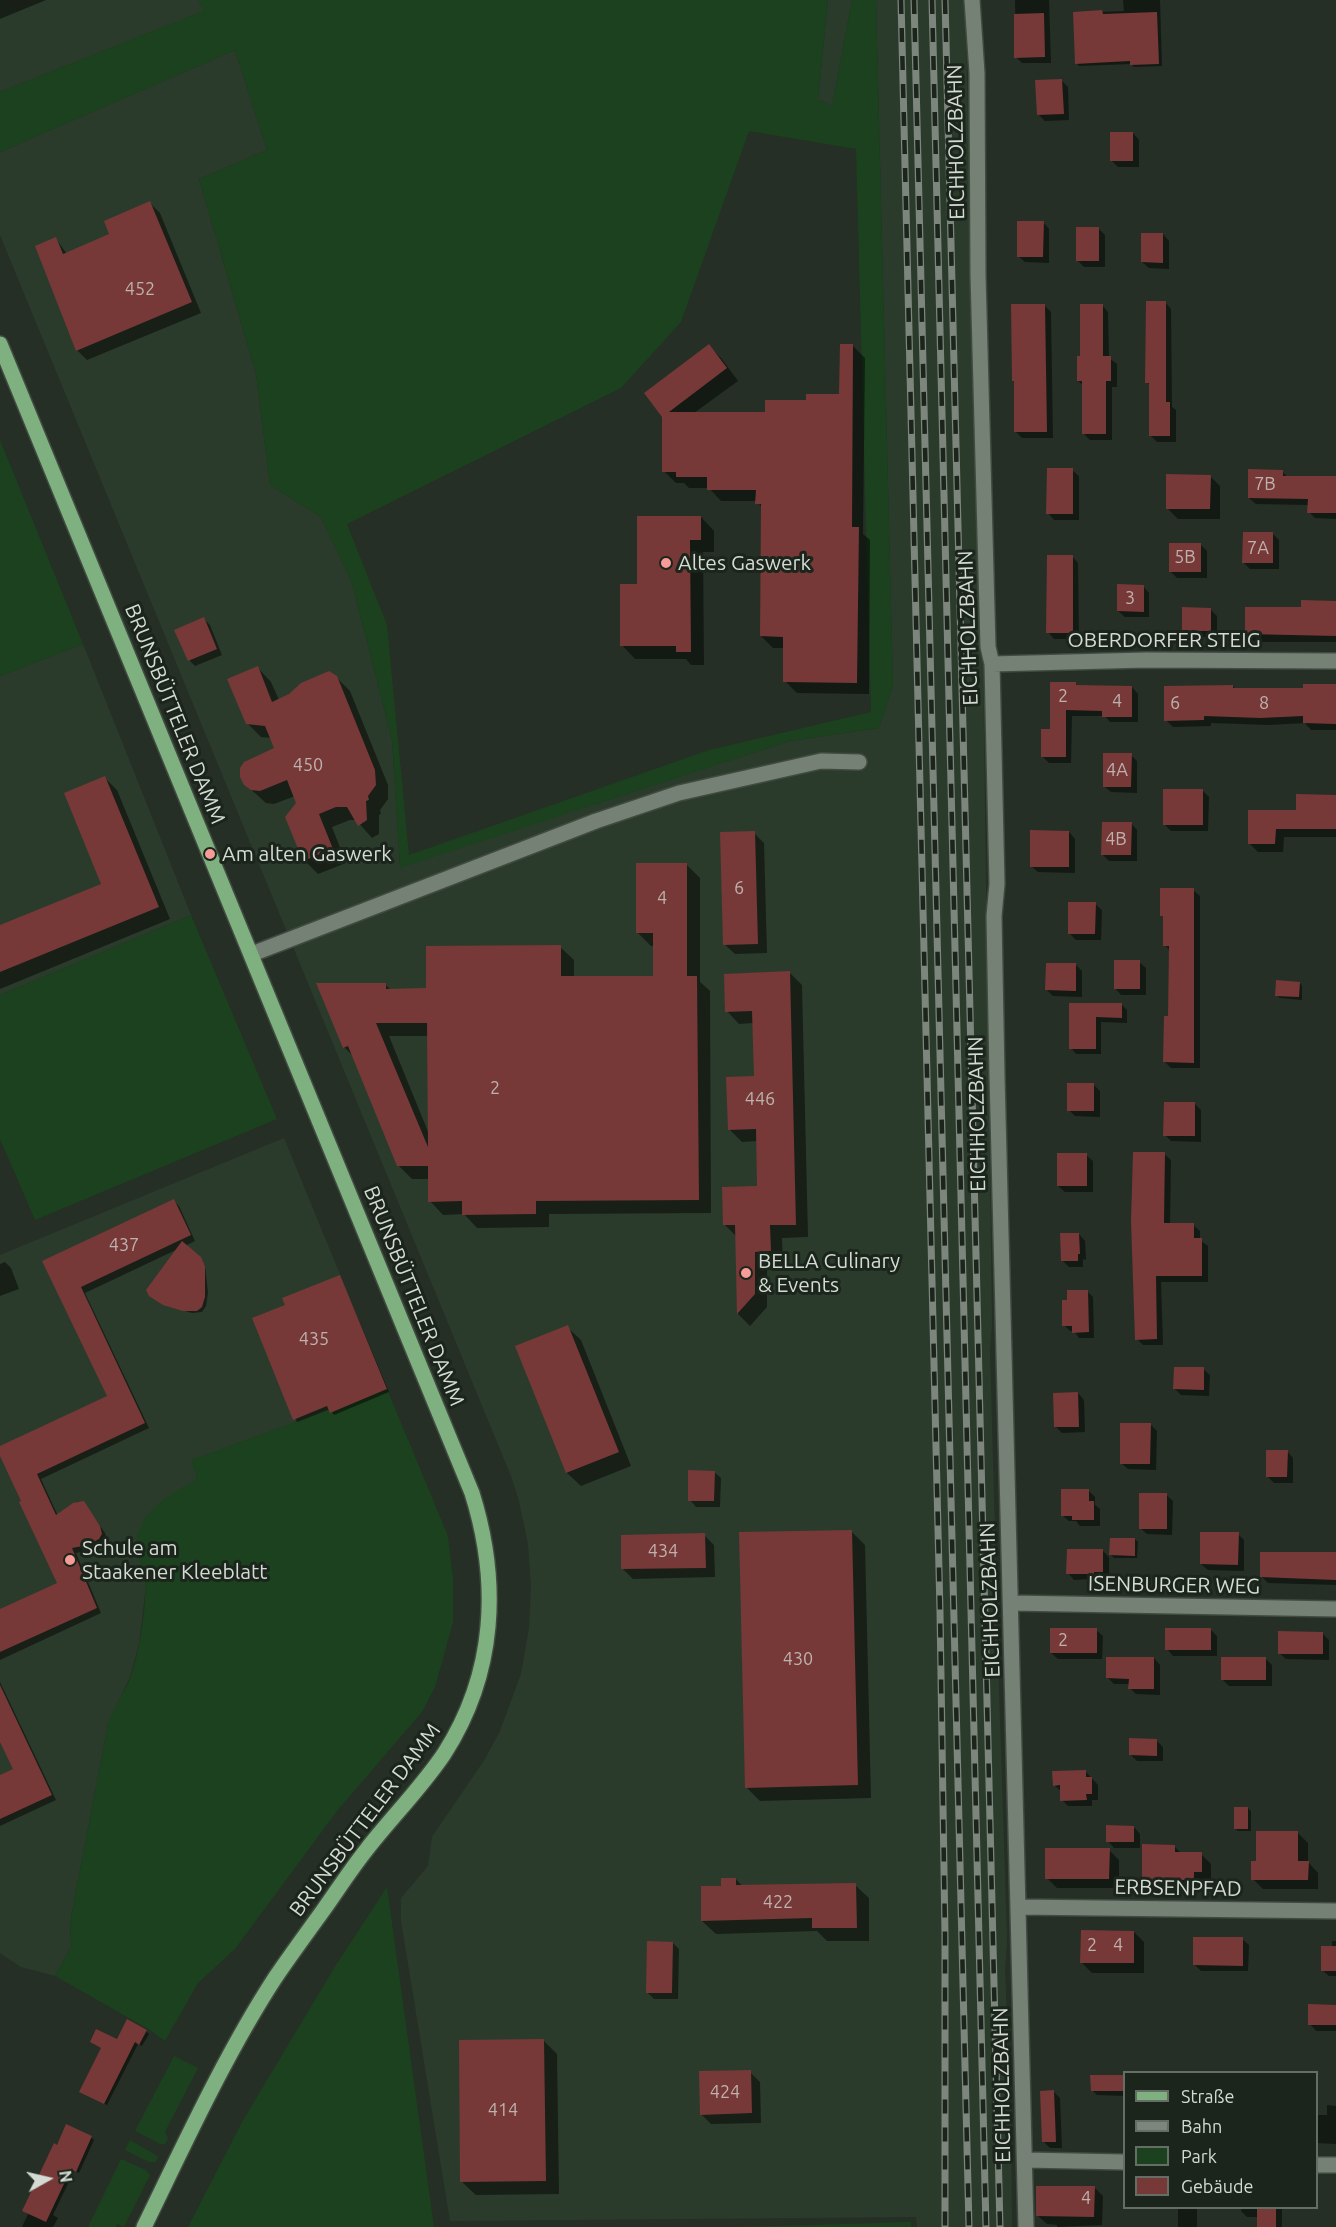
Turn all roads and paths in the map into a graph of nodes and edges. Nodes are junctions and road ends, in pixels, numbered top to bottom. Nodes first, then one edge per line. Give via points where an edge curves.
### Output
1 (972, 0) edge
2 (0, 344) edge
3 (1336, 661) edge
4 (992, 664) junction
5 (859, 762) dead end
6 (252, 954) junction
7 (1012, 1603) junction
8 (1336, 1609) edge
9 (1019, 1907) junction
10 (1336, 1911) edge
11 (1025, 2160) junction
12 (1123, 2162) edge
13 (1318, 2165) edge
14 (1336, 2165) edge
15 (144, 2227) edge
16 (1026, 2227) edge

1 - 4 street, EICHHOLZBAHN via 988,647
2 - 6 main road, BRUNSBÜTTELER DAMM
3 - 4 street, OBERDORFER STEIG
4 - 7 street, EICHHOLZBAHN via 997,1076
5 - 6 street via 821,761 679,793 596,821
6 - 15 main road, BRUNSBÜTTELER DAMM via 472,1493 486,1544 490,1610 477,1684 463,1721 437,1763 365,1850 270,1986 184,2144
7 - 8 street, ISENBURGER WEG
7 - 9 street, EICHHOLZBAHN
9 - 10 street, ERBSENPFAD
9 - 11 street, EICHHOLZBAHN
11 - 12 street
11 - 16 street, EICHHOLZBAHN
13 - 14 street

